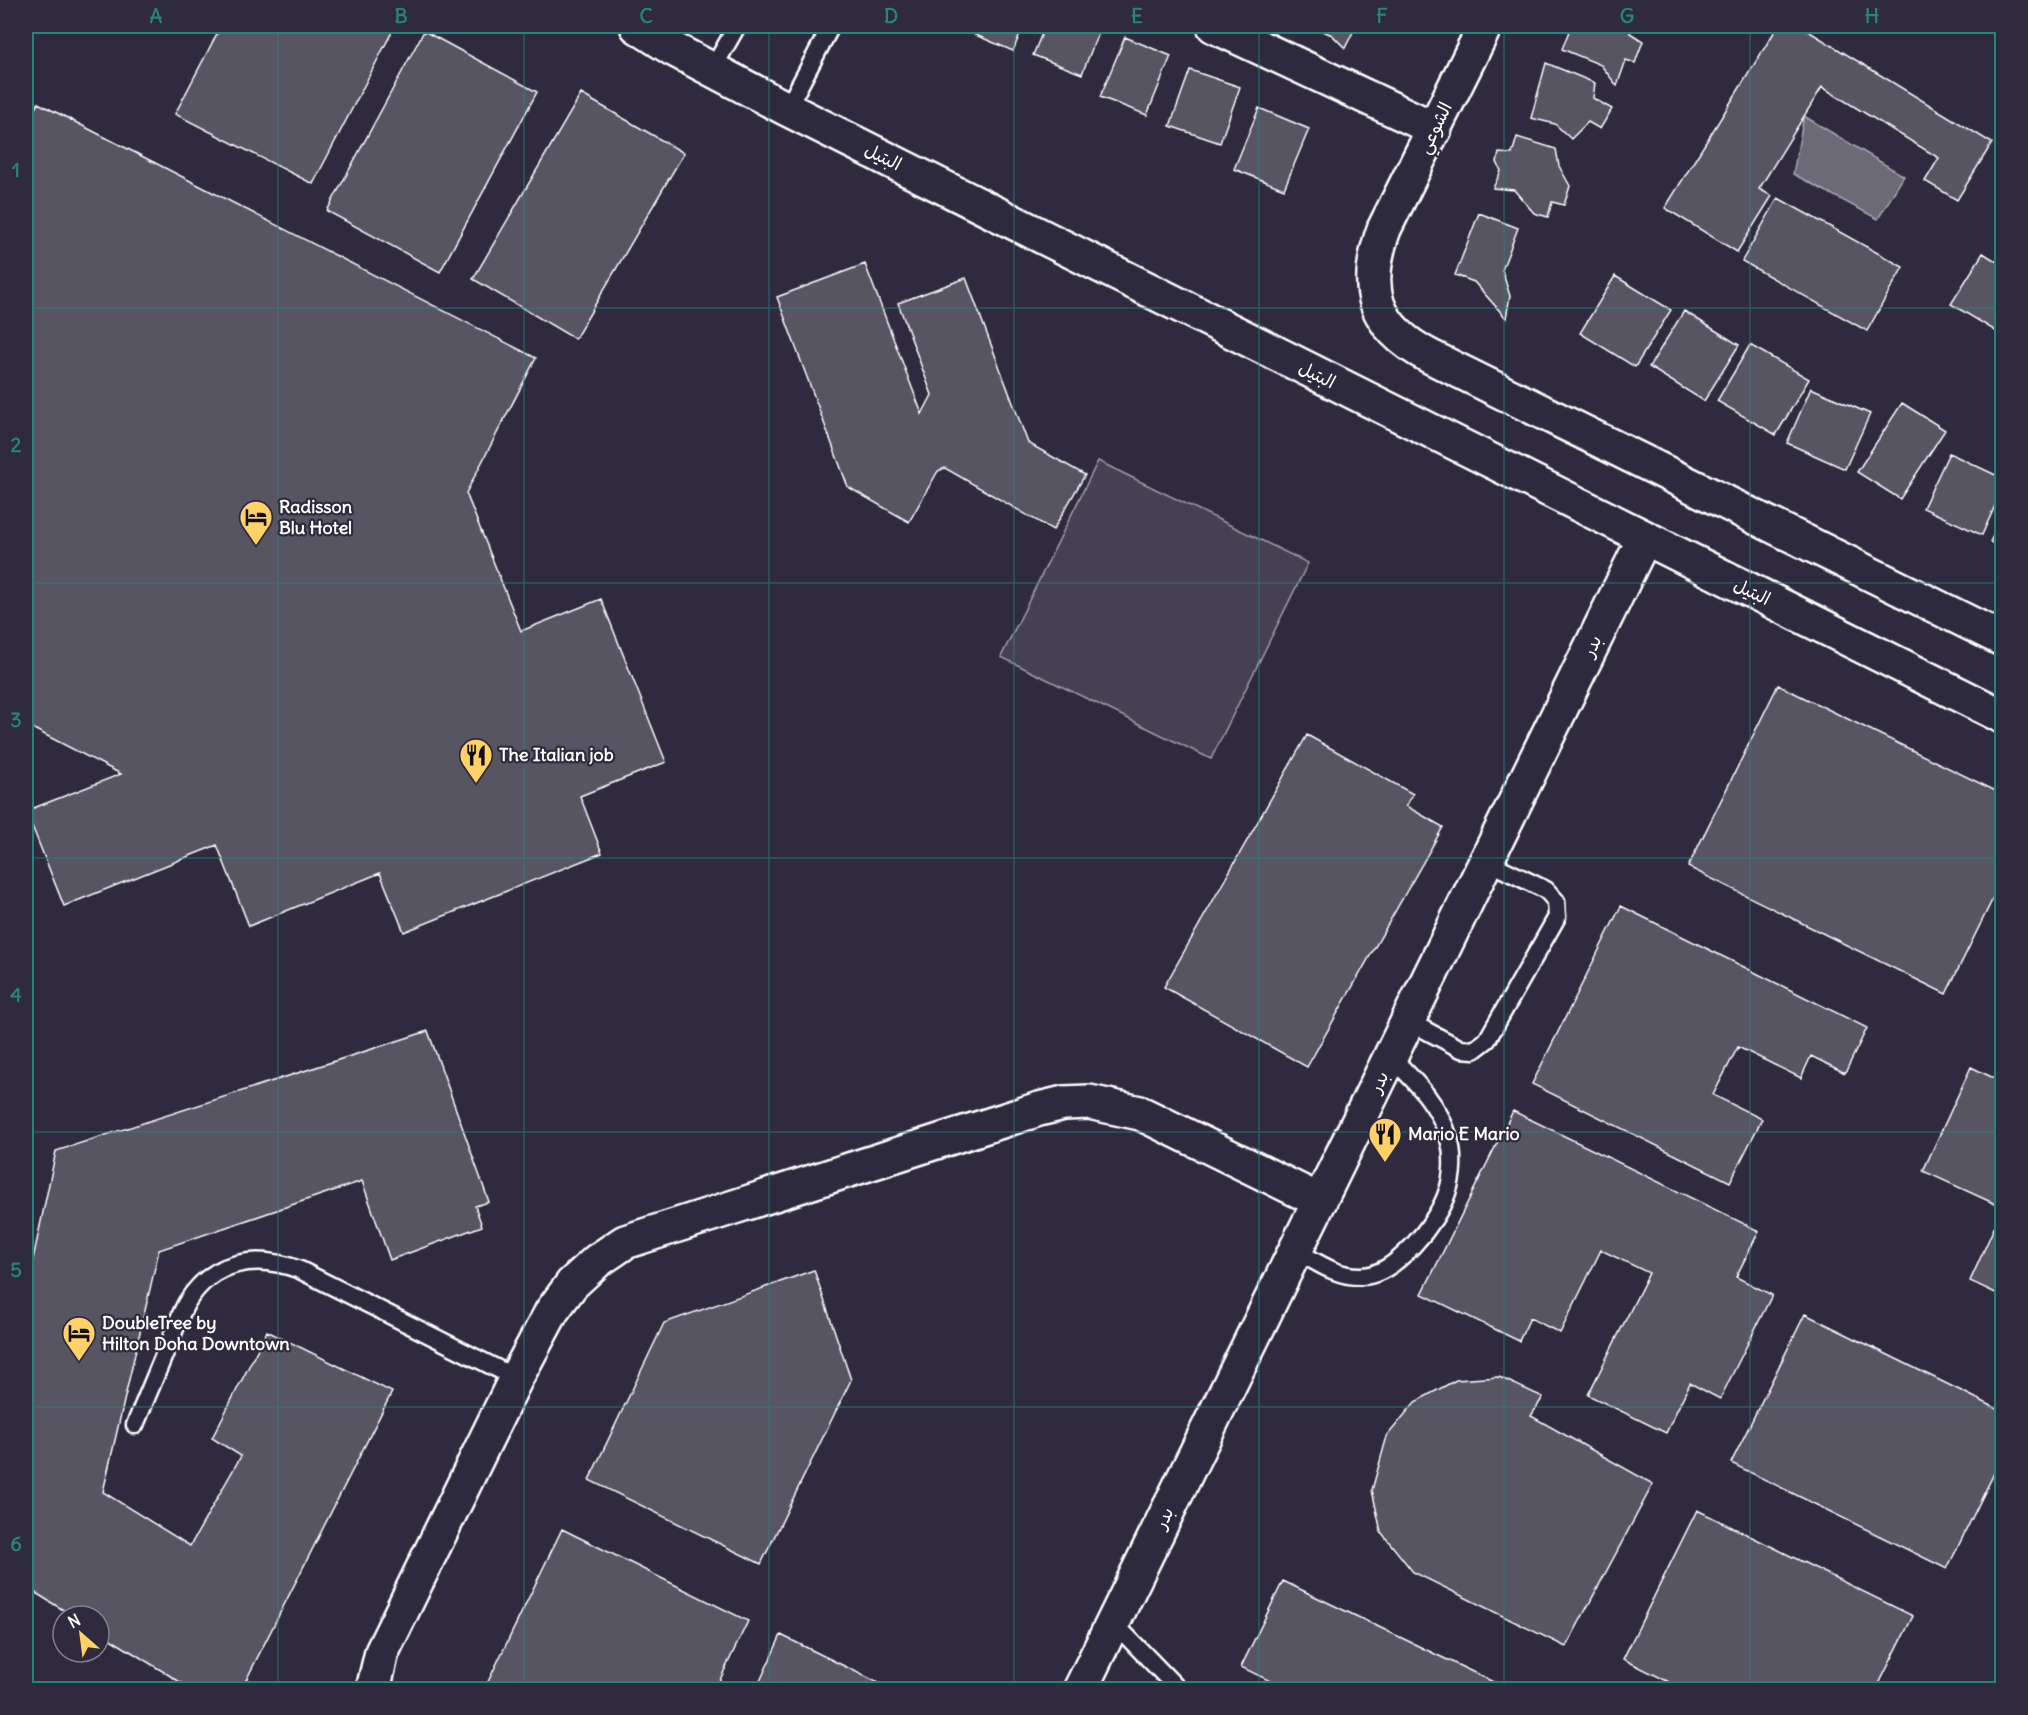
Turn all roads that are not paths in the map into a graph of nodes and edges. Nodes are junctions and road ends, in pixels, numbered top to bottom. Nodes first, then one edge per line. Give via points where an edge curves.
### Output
1 (637, 26) edge
2 (737, 26) edge
3 (831, 26) edge
4 (1214, 26) edge
5 (1485, 26) edge
6 (712, 70) junction
7 (787, 109) junction
8 (1434, 129) junction
9 (1644, 539) junction
10 (2002, 639) edge
11 (2002, 716) edge
12 (1486, 861) junction
13 (1408, 1021) junction
14 (1391, 1057) junction
15 (1320, 1201) junction
16 (1295, 1250) junction
17 (516, 1378) junction
18 (135, 1425) dead end
19 (1113, 1622) junction
20 (373, 1689) edge
21 (1080, 1689) edge
22 (1179, 1689) edge

1 - 6 street, البتيل
2 - 6 lane
3 - 7 lane
4 - 8 street
5 - 8 street, الشوعي
6 - 7 street, البتيل
7 - 9 street, البتيل
8 - 10 street, الشوعي via 1384,229 1372,277 1376,303 1388,325 1406,344
9 - 11 street, البتيل
9 - 12 street, بدر
12 - 13 street, بدر
12 - 13 lane via 1546,890 1556,901 1557,917 1487,1040 1474,1050 1461,1049
13 - 14 street, بدر
14 - 15 street, بدر
14 - 16 lane via 1427,1094 1441,1120 1449,1140 1452,1169 1447,1194 1418,1241 1396,1263 1365,1276 1340,1275
15 - 16 street, بدر
15 - 17 street via 1140,1113 1089,1102 1055,1105 625,1242 572,1284 552,1311
16 - 19 street, بدر
17 - 18 lane via 300,1270 258,1260 237,1263 218,1272 200,1285 187,1302
17 - 20 street via 382,1652
19 - 21 street, بدر
19 - 22 lane

